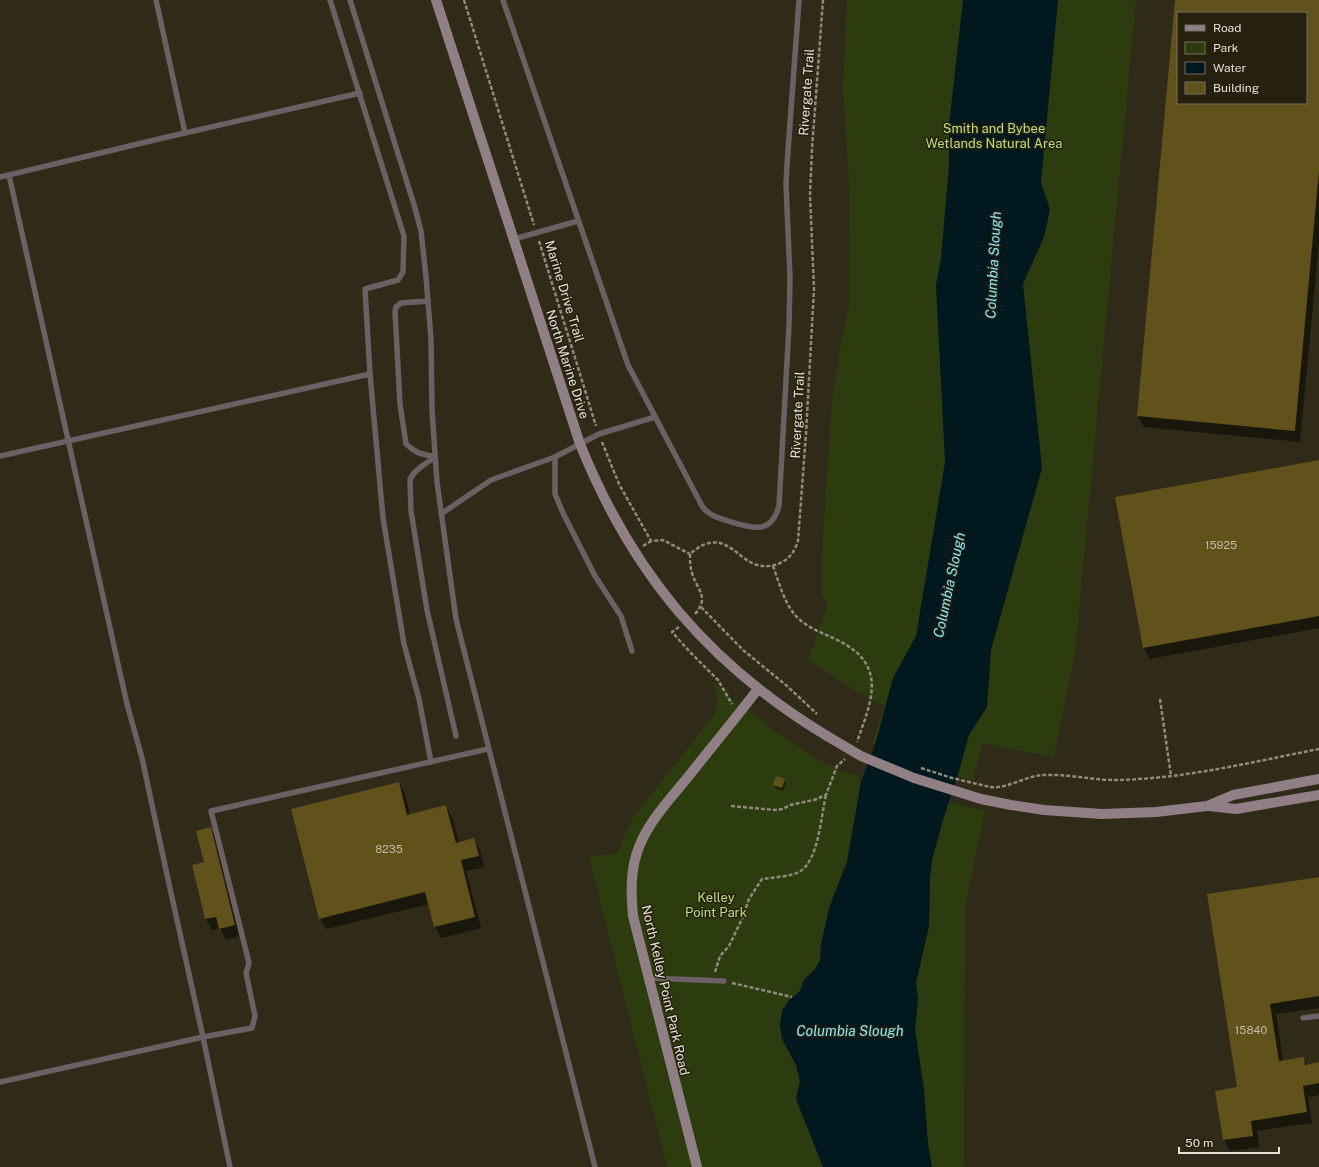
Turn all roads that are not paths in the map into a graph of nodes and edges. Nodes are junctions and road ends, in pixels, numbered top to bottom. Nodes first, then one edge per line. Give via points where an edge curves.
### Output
1 (156, 0) edge
2 (330, 0) edge
3 (350, 0) edge
4 (436, 0) edge
5 (503, 0) edge
6 (799, 0) edge
7 (360, 93) junction
8 (185, 133) junction
9 (9, 175) junction
10 (0, 177) edge
11 (578, 221) junction
12 (514, 239) junction
13 (428, 301) junction
14 (370, 374) junction
15 (655, 416) junction
16 (68, 441) junction
17 (580, 444) junction
18 (0, 456) edge
19 (435, 457) junction
20 (554, 457) junction
21 (441, 514) junction
22 (632, 651) dead end
23 (758, 690) junction
24 (456, 736) dead end
25 (488, 749) junction
26 (431, 762) junction
27 (1319, 779) edge
28 (1319, 794) edge
29 (1207, 806) junction
30 (648, 978) junction
31 (724, 981) road end
32 (1319, 1016) edge
33 (1303, 1018) dead end
34 (204, 1037) junction
35 (0, 1082) edge
36 (230, 1167) edge
37 (595, 1167) edge
38 (697, 1167) edge

1 - 8 lane
2 - 7 lane
3 - 13 lane via 421,231
4 - 12 main road, North Marine Drive
5 - 11 lane
6 - 15 lane via 786,184 790,278 789,330 779,506 772,520 763,527 754,528 708,513
7 - 8 lane
7 - 14 lane via 404,236 403,272 398,280 365,289
8 - 9 lane
9 - 10 lane
9 - 16 lane
11 - 12 lane
11 - 15 lane via 628,365
12 - 17 main road, North Marine Drive
13 - 19 lane
13 - 19 lane via 400,303 395,312 400,404 406,444 419,453
14 - 16 lane
14 - 26 lane via 383,518 404,644 419,699
15 - 17 lane via 599,434
16 - 18 lane
16 - 34 lane
17 - 20 lane
17 - 23 main road, North Marine Drive via 619,527 652,578 686,622
19 - 21 lane
19 - 24 lane via 416,470 410,480 411,511 427,610
20 - 21 lane via 491,480
20 - 22 lane via 555,494 595,576 621,616
21 - 25 lane via 456,619
23 - 29 main road, North Marine Drive, bridge via 861,756 914,778 981,799 1044,810 1095,813 1156,812
23 - 30 main road, North Kelley Point Park Road via 652,822 638,849 632,879 633,916
25 - 26 lane
25 - 37 lane
26 - 34 lane via 210,811 249,963 246,972 255,1016 252,1028
27 - 29 main road via 1233,796
28 - 29 main road via 1236,809
30 - 31 lane
30 - 38 main road, North Kelley Point Park Road
32 - 33 lane
34 - 35 lane
34 - 36 lane

